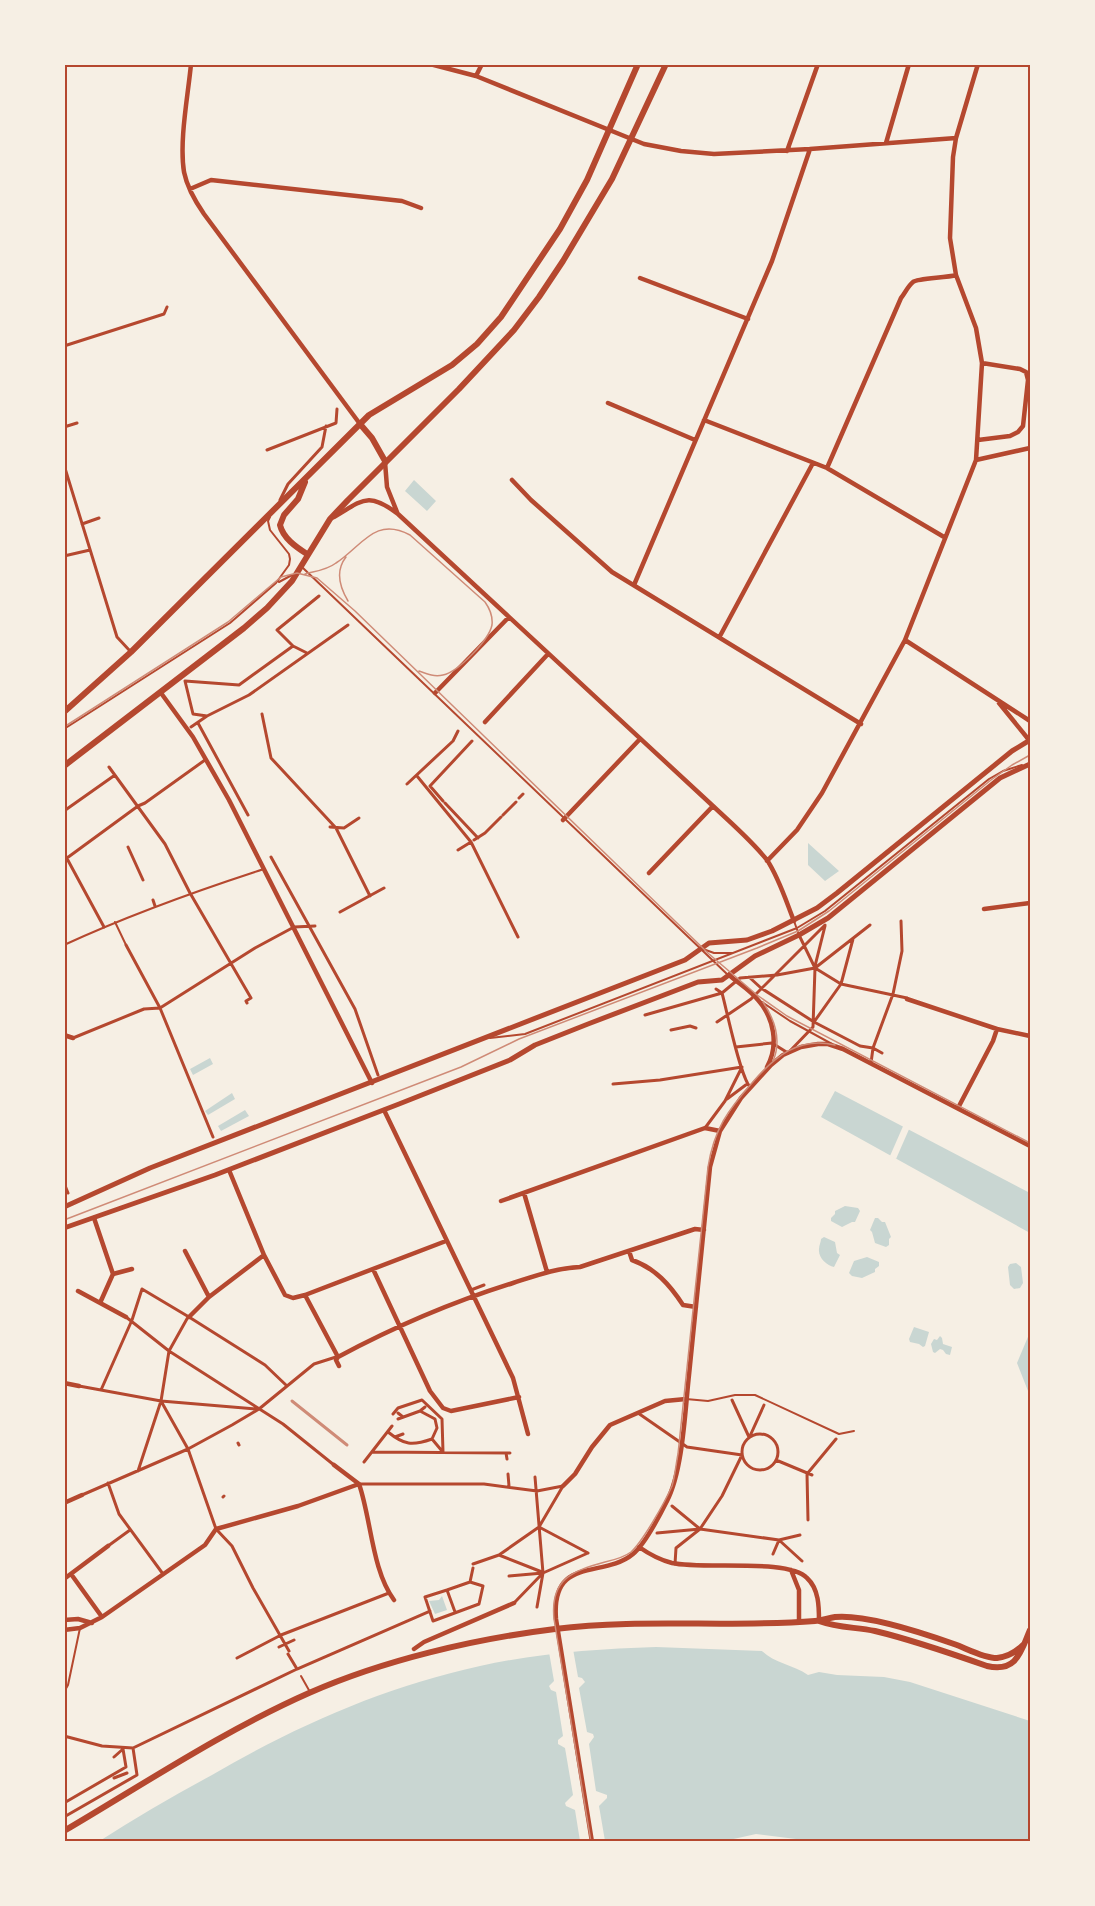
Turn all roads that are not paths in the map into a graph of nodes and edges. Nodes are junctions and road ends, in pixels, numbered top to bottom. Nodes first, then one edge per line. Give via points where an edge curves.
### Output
1 (191, 64) edge
2 (430, 64) edge
3 (482, 64) edge
4 (638, 64) edge
5 (666, 64) edge
6 (818, 64) edge
7 (909, 64) edge
8 (978, 64) edge
9 (476, 76) junction
10 (610, 130) junction
11 (956, 138) junction
12 (632, 140) junction
13 (886, 143) junction
14 (810, 149) junction
15 (787, 151) junction
16 (190, 189) junction
17 (421, 208) dead end
18 (956, 274) junction
19 (640, 278) dead end
20 (167, 307) dead end
21 (748, 319) junction
22 (65, 344) edge
23 (982, 363) junction
24 (608, 403) dead end
25 (337, 409) dead end
26 (704, 420) junction
27 (77, 423) dead end
28 (360, 424) junction
29 (326, 426) junction
30 (64, 427) edge
31 (695, 440) junction
32 (978, 440) junction
33 (1030, 448) edge
34 (267, 450) dead end
35 (976, 460) junction
36 (385, 461) junction
37 (813, 463) junction
38 (64, 465) edge
39 (827, 468) junction
40 (66, 475) edge
41 (306, 478) junction
42 (512, 480) dead end
43 (277, 507) junction
44 (271, 513) junction
45 (398, 514) junction
46 (99, 518) dead end
47 (330, 519) junction
48 (82, 524) junction
49 (944, 537) junction
50 (90, 550) junction
51 (307, 554) junction
52 (64, 556) edge
53 (302, 566) junction
54 (308, 572) junction
55 (297, 573) junction
56 (276, 583) junction
57 (634, 585) junction
58 (319, 596) dead end
59 (508, 618) junction
60 (348, 625) dead end
61 (720, 636) junction
62 (905, 640) junction
63 (293, 646) junction
64 (131, 652) junction
65 (308, 653) junction
66 (548, 654) junction
67 (161, 693) junction
68 (435, 693) junction
69 (997, 701) junction
70 (64, 712) edge
71 (262, 714) dead end
72 (207, 716) junction
73 (1030, 721) edge
74 (485, 722) dead end
75 (198, 723) junction
76 (861, 724) junction
77 (191, 727) dead end
78 (64, 729) edge
79 (458, 731) dead end
80 (640, 740) junction
81 (472, 741) dead end
82 (1030, 741) edge
83 (443, 751) junction
84 (448, 757) dead end
85 (207, 759) junction
86 (1030, 764) edge
87 (64, 766) edge
88 (109, 767) dead end
89 (115, 775) junction
90 (417, 776) junction
91 (407, 784) dead end
92 (523, 794) dead end
93 (138, 806) junction
94 (713, 806) junction
95 (64, 811) edge
96 (248, 815) dead end
97 (359, 818) dead end
98 (564, 819) junction
99 (330, 827) dead end
100 (336, 828) junction
101 (474, 840) junction
102 (128, 847) dead end
103 (458, 850) dead end
104 (64, 853) edge
105 (271, 857) dead end
106 (67, 858) junction
107 (767, 861) junction
108 (266, 869) junction
109 (649, 873) dead end
110 (143, 880) dead end
111 (384, 888) dead end
112 (190, 893) junction
113 (370, 896) junction
114 (153, 900) dead end
115 (1030, 903) edge
116 (155, 906) junction
117 (984, 909) dead end
118 (340, 912) dead end
119 (794, 921) junction
120 (901, 921) dead end
121 (115, 922) junction
122 (824, 924) junction
123 (870, 926) dead end
124 (104, 927) junction
125 (294, 927) junction
126 (313, 927) junction
127 (797, 928) junction
128 (799, 935) junction
129 (518, 936) dead end
130 (853, 939) junction
131 (64, 945) edge
132 (126, 945) joint
133 (805, 946) junction
134 (700, 949) junction
135 (740, 952) junction
136 (714, 962) junction
137 (231, 963) junction
138 (815, 968) junction
139 (729, 975) junction
140 (777, 975) junction
141 (749, 977) junction
142 (736, 982) junction
143 (841, 984) junction
144 (716, 989) dead end
145 (722, 993) junction
146 (757, 993) junction
147 (894, 994) junction
148 (907, 999) joint
149 (247, 1003) dead end
150 (160, 1008) junction
151 (645, 1015) dead end
152 (728, 1016) junction
153 (717, 1022) dead end
154 (814, 1022) junction
155 (696, 1028) dead end
156 (997, 1029) junction
157 (671, 1030) dead end
158 (809, 1031) junction
159 (64, 1035) edge
160 (1030, 1036) edge
161 (73, 1038) joint
162 (483, 1039) junction
163 (774, 1044) junction
164 (736, 1047) junction
165 (839, 1047) junction
166 (873, 1048) junction
167 (788, 1053) junction
168 (882, 1053) dead end
169 (871, 1063) junction
170 (742, 1067) junction
171 (378, 1075) dead end
172 (761, 1076) junction
173 (372, 1083) junction
174 (613, 1084) dead end
175 (749, 1086) junction
176 (724, 1101) junction
177 (958, 1108) junction
178 (384, 1110) junction
179 (705, 1128) junction
180 (720, 1131) junction
181 (213, 1137) dead end
182 (1030, 1146) edge
183 (229, 1170) junction
184 (64, 1183) edge
185 (68, 1193) dead end
186 (524, 1193) junction
187 (501, 1201) dead end
188 (64, 1207) edge
189 (94, 1218) junction
190 (64, 1228) edge
191 (704, 1230) junction
192 (446, 1241) junction
193 (185, 1251) dead end
194 (629, 1251) junction
195 (264, 1255) junction
196 (540, 1267) dead end
197 (132, 1269) dead end
198 (373, 1269) junction
199 (547, 1272) junction
200 (113, 1274) junction
201 (484, 1285) dead end
202 (78, 1291) dead end
203 (472, 1293) junction
204 (305, 1295) junction
205 (209, 1297) junction
206 (100, 1303) junction
207 (696, 1307) junction
208 (126, 1317) joint
209 (189, 1317) junction
210 (132, 1320) junction
211 (400, 1327) junction
212 (169, 1351) junction
213 (338, 1357) junction
214 (339, 1366) dead end
215 (64, 1383) edge
216 (80, 1386) joint
217 (287, 1386) junction
218 (101, 1390) junction
219 (519, 1397) junction
220 (686, 1399) junction
221 (732, 1400) dead end
222 (161, 1401) junction
223 (764, 1405) dead end
224 (425, 1407) dead end
225 (259, 1409) junction
226 (420, 1411) junction
227 (398, 1413) dead end
228 (638, 1413) junction
229 (393, 1414) dead end
230 (403, 1417) junction
231 (398, 1419) dead end
232 (392, 1426) dead end
233 (854, 1431) dead end
234 (388, 1432) junction
235 (403, 1434) dead end
236 (528, 1434) dead end
237 (395, 1437) junction
238 (749, 1437) junction
239 (432, 1439) junction
240 (836, 1440) dead end
241 (681, 1442) junction
242 (188, 1449) junction
243 (372, 1452) junction
244 (443, 1452) junction
245 (742, 1455) junction
246 (507, 1459) dead end
247 (776, 1460) junction
248 (363, 1462) dead end
249 (334, 1465) joint
250 (138, 1471) junction
251 (508, 1474) dead end
252 (810, 1474) junction
253 (535, 1477) dead end
254 (108, 1484) junction
255 (359, 1484) junction
256 (509, 1486) junction
257 (563, 1486) junction
258 (537, 1491) junction
259 (82, 1495) joint
260 (64, 1503) edge
261 (672, 1506) dead end
262 (807, 1520) dead end
263 (539, 1527) junction
264 (216, 1529) junction
265 (700, 1529) junction
266 (130, 1530) junction
267 (657, 1533) dead end
268 (800, 1535) dead end
269 (778, 1540) junction
270 (108, 1546) joint
271 (639, 1547) junction
272 (773, 1554) dead end
273 (499, 1555) junction
274 (802, 1561) dead end
275 (675, 1564) junction
276 (791, 1570) junction
277 (543, 1573) junction
278 (71, 1574) junction
279 (163, 1574) junction
280 (509, 1576) dead end
281 (64, 1579) edge
282 (470, 1582) junction
283 (447, 1590) junction
284 (389, 1593) junction
285 (394, 1600) dead end
286 (514, 1603) joint
287 (537, 1606) dead end
288 (430, 1611) junction
289 (455, 1612) junction
290 (102, 1617) junction
291 (64, 1620) edge
292 (819, 1621) junction
293 (799, 1622) junction
294 (92, 1623) junction
295 (80, 1628) junction
296 (64, 1630) edge
297 (1030, 1630) edge
298 (281, 1635) junction
299 (294, 1640) dead end
300 (411, 1642) dead end
301 (286, 1644) junction
302 (279, 1647) dead end
303 (414, 1649) junction
304 (418, 1657) junction
305 (237, 1658) dead end
306 (297, 1669) junction
307 (302, 1676) dead end
308 (64, 1692) edge
309 (310, 1693) junction
310 (64, 1736) edge
311 (133, 1748) junction
312 (123, 1749) junction
313 (114, 1757) dead end
314 (126, 1767) junction
315 (127, 1773) junction
316 (114, 1778) dead end
317 (128, 1780) junction
318 (64, 1803) edge
319 (64, 1817) edge
320 (64, 1831) edge
321 (592, 1842) edge

1 - 16 street via 183,148 184,172
2 - 9 street
3 - 9 street
4 - 10 main road
5 - 12 main road
6 - 15 street
7 - 13 street
8 - 11 street
9 - 10 street
10 - 12 street
10 - 28 main road via 560,229 501,317 452,365 372,412
11 - 13 street
11 - 18 street via 950,238
12 - 15 street via 714,154
12 - 36 main road via 567,254 524,317 459,389
13 - 14 street
14 - 15 street
14 - 21 street
16 - 17 street via 211,180 402,201
16 - 28 street via 204,214
18 - 23 street via 976,328
18 - 39 street via 918,279 901,298
19 - 21 street
20 - 22 street via 164,314
21 - 26 street
23 - 32 street
23 - 32 street via 1020,369 1026,372 1028,380 1023,426 1010,436
24 - 31 street
25 - 29 street via 336,423
26 - 31 street
26 - 37 street
27 - 30 street
28 - 36 main road
28 - 41 main road
29 - 34 street
29 - 43 street via 322,447 288,484
31 - 57 street
32 - 35 street
33 - 35 street
35 - 49 street
36 - 45 street via 387,487
36 - 47 main road
37 - 39 street
37 - 61 street
38 - 40 street
39 - 49 street
40 - 48 street
41 - 43 main road
41 - 51 main road via 298,499 280,525 291,542
42 - 57 street via 612,572
43 - 44 main road
44 - 56 lane via 270,530 290,554 289,565
44 - 64 main road
45 - 47 street via 370,499
45 - 59 street
46 - 48 street
47 - 51 main road
48 - 50 street
49 - 62 street
50 - 52 street
50 - 64 street via 117,637
51 - 53 main road
53 - 54 lane
53 - 55 main road
54 - 55 lane
54 - 68 lane
55 - 56 lane
55 - 67 main road via 267,608
56 - 78 lane via 230,623
57 - 61 street
58 - 63 street via 278,630
59 - 66 street
59 - 68 street
60 - 65 street
61 - 76 street
62 - 69 street
62 - 76 street
63 - 65 street
63 - 72 street via 239,685 186,681 193,714
64 - 70 main road
65 - 72 street via 249,695
66 - 74 street
66 - 80 street
67 - 85 street
67 - 87 main road
68 - 98 lane
69 - 73 street
69 - 82 street
71 - 100 street via 271,758
72 - 75 street
75 - 77 street
75 - 96 street
76 - 107 street via 812,809
79 - 83 street
80 - 94 street
80 - 98 street
81 - 101 street via 430,786
82 - 119 street via 1012,751 837,893
83 - 84 street
83 - 90 street
85 - 93 street
85 - 108 street
86 - 122 street via 1000,778
86 - 127 lane via 1010,768 989,779 825,911
88 - 89 street
89 - 93 street
89 - 95 street
90 - 91 street
90 - 101 street
92 - 101 street
93 - 106 street
93 - 112 street via 165,844
94 - 107 street
94 - 109 street
97 - 100 street via 344,828
98 - 134 lane
99 - 100 street
100 - 113 street
101 - 103 street
101 - 129 street
102 - 110 street
104 - 106 street
105 - 126 street
106 - 124 street
107 - 119 street
108 - 112 lane
108 - 125 street
111 - 113 street
112 - 116 lane
112 - 137 street
113 - 118 street
114 - 116 street
115 - 117 street
116 - 121 lane
119 - 127 lane
119 - 134 street via 747,940 709,943
120 - 147 street via 902,951
121 - 124 lane
121 - 132 lane
122 - 128 street
122 - 133 street
122 - 138 street
123 - 130 street
124 - 131 lane
125 - 126 street
125 - 137 street
125 - 173 street
126 - 171 street via 355,1009
127 - 128 lane
127 - 135 lane
128 - 133 street
128 - 139 street via 755,956
130 - 138 street
130 - 143 street
132 - 150 street
133 - 138 street
133 - 140 street
134 - 135 lane via 726,954
134 - 136 lane
134 - 162 street via 685,960
135 - 136 lane
136 - 139 lane
136 - 162 lane via 525,1034
137 - 149 street via 251,998
137 - 150 street
138 - 140 street
138 - 143 street
138 - 154 street
139 - 142 street
139 - 178 street via 717,981 698,982 535,1045 510,1060
140 - 141 street
140 - 146 street
141 - 142 street
141 - 146 street
142 - 145 street
142 - 146 street
143 - 147 street
143 - 154 street
144 - 145 street
145 - 151 street
145 - 152 street
146 - 152 street
146 - 154 street
146 - 158 lane via 790,1021
146 - 163 street via 770,1021
147 - 148 street
147 - 166 street
148 - 156 street
150 - 161 street via 144,1008
150 - 181 street
152 - 153 street
152 - 164 street
154 - 158 street
154 - 166 street via 860,1046
155 - 157 street via 690,1024
156 - 160 street
156 - 177 street
158 - 165 lane
158 - 167 street
159 - 161 street
162 - 173 street
163 - 164 street
163 - 167 street
163 - 172 street
164 - 170 street
165 - 167 street via 808,1045
165 - 169 street
166 - 168 street
166 - 169 street
167 - 172 street
169 - 177 street
170 - 174 street
170 - 175 street
170 - 176 street
172 - 175 street
173 - 188 street via 150,1168
175 - 176 street
175 - 180 street
176 - 179 street
177 - 182 street
178 - 183 street
178 - 192 street
179 - 180 street
179 - 186 street
180 - 191 street via 710,1167
183 - 189 street
183 - 195 street
184 - 185 street
186 - 187 street
186 - 199 street
189 - 190 street
189 - 200 street
191 - 194 street via 695,1229
191 - 207 street
192 - 198 street
192 - 203 street
193 - 205 street
194 - 199 street via 580,1267
194 - 207 street via 632,1260 662,1278 682,1305
195 - 204 street via 285,1295
195 - 205 street
196 - 199 street
197 - 200 street
198 - 204 street
198 - 211 street
199 - 203 street
200 - 206 street
201 - 203 street
202 - 206 street
203 - 211 street
203 - 219 street
204 - 213 street
205 - 209 street
206 - 208 street
207 - 220 street
208 - 210 street
209 - 210 street via 142,1289
209 - 212 street
209 - 217 street via 265,1365
210 - 212 street
210 - 218 street
211 - 213 street
211 - 219 street via 430,1391 443,1408 451,1411
212 - 222 street
212 - 225 street
213 - 214 street
213 - 217 street via 314,1364
215 - 216 street
216 - 218 street
217 - 225 street
218 - 222 street
219 - 236 street
220 - 228 street via 665,1401
220 - 233 lane via 708,1401 755,1395 838,1434
220 - 241 street
221 - 238 street
222 - 225 street
222 - 242 street
222 - 250 street
223 - 238 street
224 - 226 street
225 - 242 street
225 - 249 street
226 - 230 street
226 - 239 street via 435,1419 437,1428
227 - 230 street
228 - 241 street
228 - 257 street via 604,1430
229 - 244 street via 398,1408 422,1400 442,1419
230 - 231 street
232 - 234 street
234 - 237 street
234 - 243 street
235 - 237 street
237 - 239 street via 401,1443
238 - 245 street
238 - 247 street via 760,1434 771,1438 777,1447
239 - 244 street
240 - 252 street
241 - 245 street via 687,1447
241 - 271 street via 674,1486
242 - 250 street
242 - 264 street
243 - 244 street
243 - 248 street
244 - 246 street via 508,1453
245 - 247 street via 748,1467 760,1471
245 - 265 street
247 - 252 street
249 - 255 street
250 - 254 street
251 - 256 street
252 - 262 street
253 - 258 street
254 - 259 street
254 - 266 street via 119,1514
255 - 256 street
255 - 264 street
255 - 284 street
256 - 258 street
257 - 258 street
257 - 263 street
258 - 263 street
259 - 260 street
261 - 265 street
263 - 273 street
263 - 277 street
263 - 277 street via 588,1553
264 - 279 street via 206,1545
264 - 298 street via 232,1546
265 - 267 street
265 - 269 street
265 - 275 street via 676,1548
266 - 270 street
266 - 279 street
268 - 269 street
269 - 272 street
269 - 274 street
270 - 278 street
271 - 275 street
271 - 321 street via 628,1558 567,1579 556,1600
273 - 277 street
273 - 282 street via 473,1566
275 - 276 street
276 - 292 street via 812,1583 819,1604
276 - 293 street via 799,1590
277 - 280 street
277 - 286 street
277 - 287 street
278 - 281 street
278 - 290 street
279 - 290 street
282 - 283 street
282 - 289 street via 483,1586 478,1604
283 - 288 street via 424,1597
283 - 289 street
284 - 285 street
284 - 298 street
286 - 303 street
288 - 289 street via 433,1621
288 - 306 street
290 - 294 street
291 - 294 street
292 - 293 main road
292 - 297 main road via 835,1617 885,1624 922,1632 992,1657 1010,1655 1024,1644
293 - 304 main road via 656,1622 567,1628 512,1635
294 - 295 street
295 - 296 street
295 - 308 lane
298 - 301 street
298 - 305 street
299 - 301 street
300 - 303 street
301 - 302 street
301 - 306 street
303 - 304 street
304 - 309 main road
306 - 311 street
307 - 309 lane
309 - 320 main road via 209,1746
310 - 312 street
311 - 312 street
311 - 317 street via 137,1775
312 - 313 street
312 - 314 street
314 - 315 street
314 - 318 street
315 - 316 street
315 - 317 street
317 - 319 street

